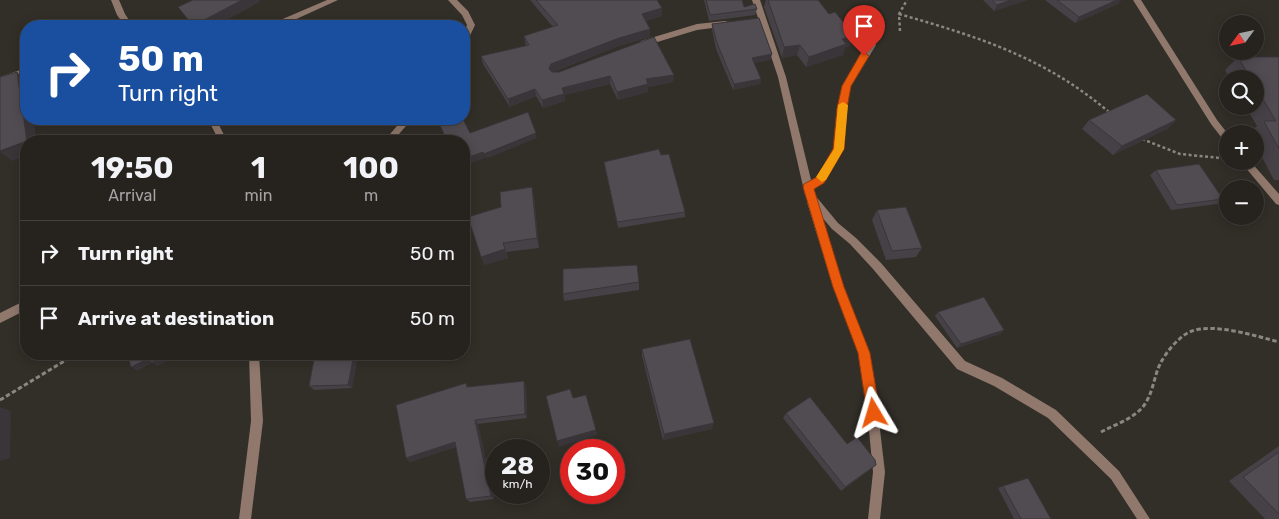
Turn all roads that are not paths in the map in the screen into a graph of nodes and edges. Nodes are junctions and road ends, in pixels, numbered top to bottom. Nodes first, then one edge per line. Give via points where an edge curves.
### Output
1 (116, 0) edge
2 (334, 0) edge
3 (452, 0) edge
4 (756, 0) edge
5 (1137, 0) edge
6 (125, 20) edge
7 (288, 20) edge
8 (468, 20) edge
9 (735, 23) edge
10 (872, 45) dead end
11 (633, 47) edge
12 (20, 73) edge
13 (0, 80) edge
14 (403, 125) edge
15 (1219, 126) edge
16 (393, 135) edge
17 (1252, 170) edge
18 (809, 191) junction
19 (1279, 201) edge
20 (20, 309) edge
21 (0, 318) edge
22 (254, 360) edge
23 (245, 519) edge
24 (874, 519) edge
25 (1144, 519) edge

1 - 6 street
2 - 7 street
3 - 8 street
4 - 18 street via 758,20 782,77
5 - 15 street
9 - 11 street via 697,27
10 - 18 street via 847,86 839,149 820,180
12 - 13 street
14 - 16 street
17 - 19 street
18 - 24 street via 870,379 878,472
18 - 25 street via 835,226 877,266 961,365 998,382 1052,414 1115,475
20 - 21 street
22 - 23 street via 258,421

